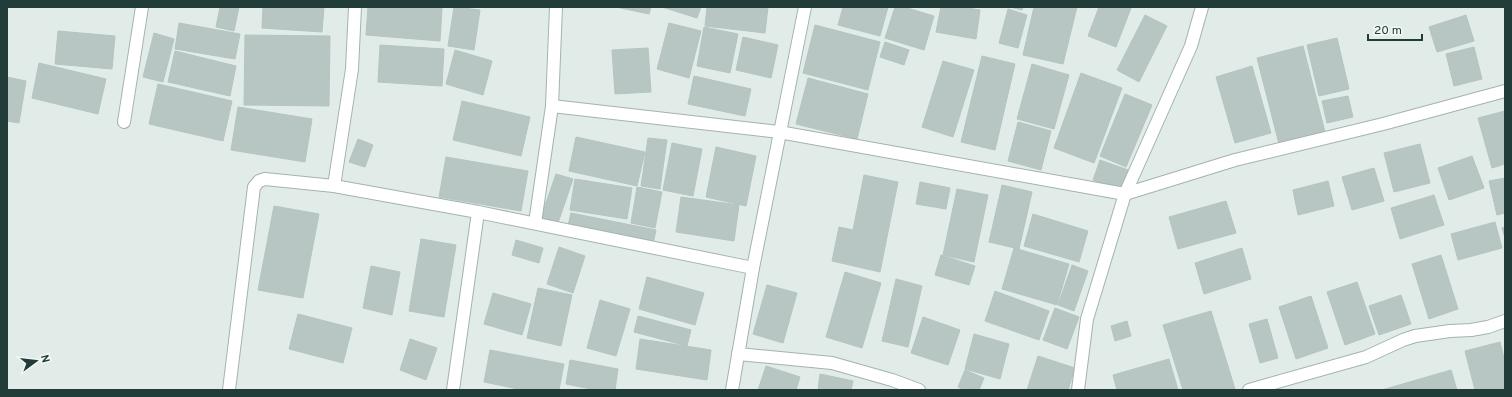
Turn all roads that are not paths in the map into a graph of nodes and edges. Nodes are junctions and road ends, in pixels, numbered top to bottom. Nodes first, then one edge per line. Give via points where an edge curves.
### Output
1 (142, 7) edge
2 (355, 7) edge
3 (556, 7) edge
4 (805, 7) edge
5 (1202, 7) edge
6 (1505, 91) edge
7 (552, 106) junction
8 (124, 122) dead end
9 (779, 132) junction
10 (334, 186) junction
11 (1125, 194) junction
12 (478, 212) junction
13 (534, 223) junction
14 (753, 268) junction
15 (1505, 321) edge
16 (738, 354) junction
17 (229, 390) edge
18 (453, 390) edge
19 (732, 390) edge
20 (919, 390) edge
21 (1078, 390) edge
22 (1249, 390) edge

1 - 8 street
2 - 10 street via 352,69
3 - 7 street
4 - 9 street
5 - 11 street via 1191,46
6 - 11 street via 1235,160
7 - 9 street
7 - 13 street
9 - 11 street
9 - 14 street
10 - 12 street
10 - 17 street via 265,179 254,187
11 - 21 street via 1087,319
12 - 13 street
12 - 18 street
13 - 14 street
14 - 16 street
15 - 22 street via 1488,327 1415,336 1366,357
16 - 19 street
16 - 20 street via 832,363

